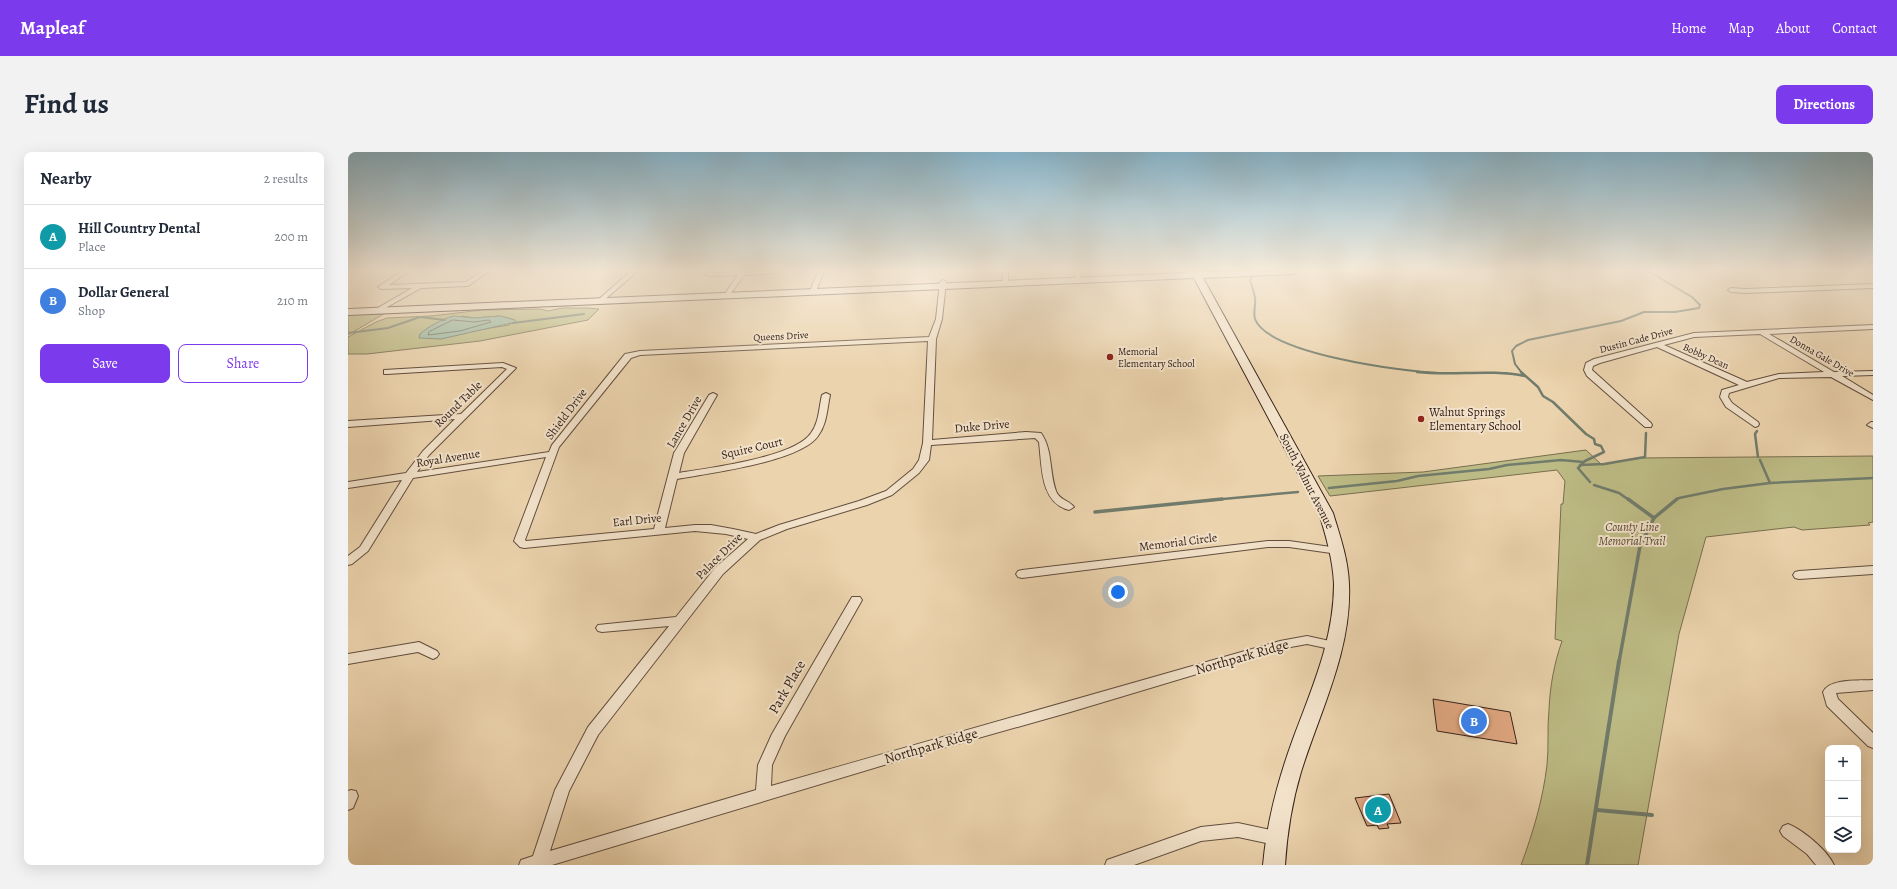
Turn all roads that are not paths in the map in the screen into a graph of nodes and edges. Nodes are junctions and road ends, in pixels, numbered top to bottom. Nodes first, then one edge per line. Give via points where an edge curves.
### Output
1 (387, 304) edge
2 (464, 304) edge
3 (940, 304) edge
4 (1213, 304) edge
5 (348, 308) edge
6 (381, 308) junction
7 (348, 312) edge
8 (1873, 327) edge
9 (1761, 332) junction
10 (932, 339) junction
11 (1658, 345) junction
12 (632, 354) joint
13 (387, 372) dead end
14 (1873, 373) edge
15 (1834, 375) junction
16 (1746, 385) junction
17 (826, 395) dead end
18 (713, 396) dead end
19 (1873, 398) edge
20 (463, 416) junction
21 (348, 424) edge
22 (1754, 424) dead end
23 (1648, 425) dead end
24 (927, 443) junction
25 (551, 454) junction
26 (410, 476) junction
27 (672, 477) junction
28 (348, 485) edge
29 (1069, 508) dead end
30 (659, 531) junction
31 (756, 538) junction
32 (520, 544) joint
33 (1338, 551) junction
34 (349, 560) edge
35 (1873, 570) edge
36 (1022, 574) dead end
37 (1799, 575) dead end
38 (856, 600) dead end
39 (679, 621) junction
40 (602, 628) dead end
41 (1336, 646) junction
42 (433, 654) dead end
43 (348, 659) edge
44 (1873, 684) edge
45 (1873, 742) edge
46 (763, 795) junction
47 (1788, 831) dead end
48 (1276, 838) junction
49 (535, 864) edge
50 (1113, 865) edge
51 (1274, 865) edge
52 (1826, 865) edge

1 - 6 street
2 - 6 main road
3 - 10 street, Palace Drive via 939,319
4 - 33 main road, South Walnut Avenue via 1326,513
5 - 6 main road
6 - 7 main road
8 - 9 street, Dustin Cade Drive
9 - 11 street, Dustin Cade Drive via 1694,335
9 - 15 street, Donna Gale Drive
10 - 12 street, Queens Drive
10 - 24 street, Palace Drive
11 - 16 street, Bobby Dean
11 - 23 street, Dustin Cade Drive via 1597,361 1587,367 1594,378
12 - 25 street, Shield Drive via 621,363
13 - 20 street, Round Table via 510,366 511,370
14 - 15 street
15 - 16 street via 1779,376
15 - 19 street, Donna Gale Drive
16 - 22 street via 1728,390 1724,397 1729,405
17 - 27 street, Squire Court via 817,429 802,446 771,457
18 - 27 street, Lance Drive via 681,447
20 - 21 street
20 - 26 street, Round Table via 426,453
24 - 29 street, Duke Drive via 1038,435 1043,442 1050,491 1058,501
24 - 31 street, Palace Drive via 924,460 916,471 889,492
25 - 26 street, Royal Avenue
25 - 32 street, Shield Drive via 519,539
26 - 28 street, Royal Avenue
26 - 34 street, Round Table via 364,549
27 - 30 street, Lance Drive
30 - 31 street, Earl Drive via 716,528
30 - 32 street, Earl Drive
31 - 39 street, Palace Drive via 720,571
33 - 36 street, Memorial Circle via 1289,544 1268,544
33 - 41 main road, South Walnut Avenue via 1342,586
35 - 37 street
38 - 46 street, Park Place via 764,765
39 - 40 street
39 - 49 street, Palace Drive via 593,731 562,790
41 - 46 street, Northpark Ridge via 1307,640 1280,644
41 - 48 main road, South Walnut Avenue via 1291,772
42 - 43 street via 419,647
44 - 45 street via 1840,687 1829,692 1832,702
46 - 49 street, Northpark Ridge
47 - 52 street via 1812,848
48 - 50 street via 1238,830 1208,833
48 - 51 main road, South Walnut Avenue

